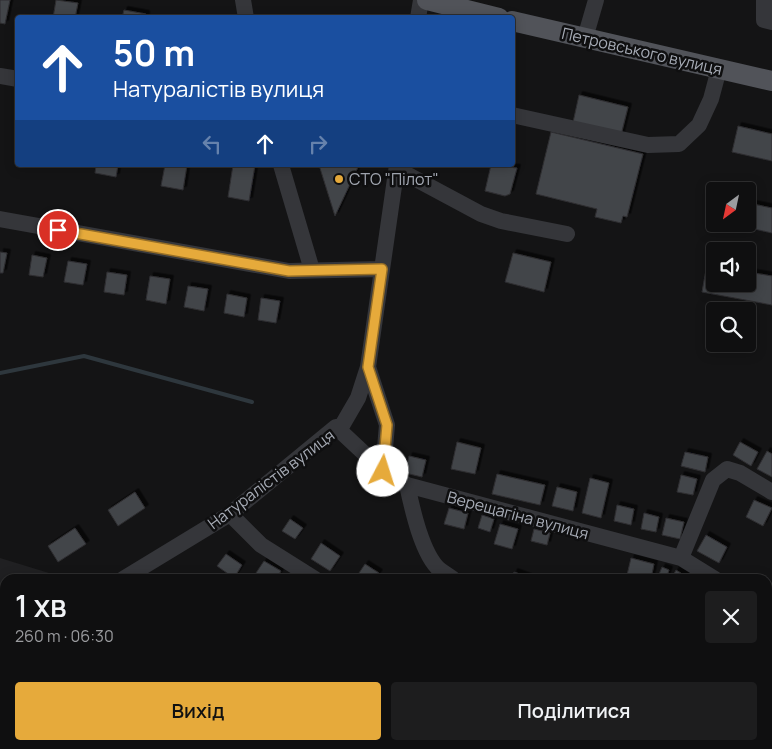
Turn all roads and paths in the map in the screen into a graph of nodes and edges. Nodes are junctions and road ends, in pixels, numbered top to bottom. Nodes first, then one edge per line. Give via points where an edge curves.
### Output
1 (243, 0) edge
2 (421, 0) edge
3 (427, 0) edge
4 (596, 0) edge
5 (764, 0) edge
6 (246, 15) edge
7 (418, 15) edge
8 (487, 15) edge
9 (515, 22) edge
10 (772, 22) edge
11 (585, 38) junction
12 (719, 69) junction
13 (0, 76) edge
14 (15, 78) edge
15 (772, 81) edge
16 (515, 116) edge
17 (282, 167) edge
18 (397, 167) edge
19 (0, 220) edge
20 (567, 234) dead end
21 (382, 269) junction
22 (312, 270) junction
23 (368, 367) junction
24 (336, 427) junction
25 (383, 471) junction
26 (407, 485) junction
27 (772, 492) edge
28 (230, 514) junction
29 (681, 558) junction
30 (131, 574) edge
31 (307, 574) edge
32 (445, 574) edge
33 (707, 574) edge

1 - 6 street
2 - 7 street
3 - 8 main road
4 - 11 street
5 - 10 street via 764,20
9 - 11 main road, Петровського вулиця
11 - 12 main road, Петровського вулиця
12 - 15 main road, Петровського вулиця
12 - 16 street via 711,99 699,125 679,144 648,145
13 - 14 street
17 - 22 street
18 - 20 street via 481,214
18 - 21 street, Натуралістів вулиця
19 - 22 street via 289,271
21 - 22 street
21 - 23 street, Натуралістів вулиця
23 - 24 street, Натуралістів вулиця via 358,398 340,428
23 - 25 street via 387,425
24 - 25 street, Верещагіна вулиця
24 - 28 street, Натуралістів вулиця
25 - 26 street, Верещагіна вулиця
26 - 29 street, Верещагіна вулиця
26 - 32 street via 429,557
27 - 29 street via 740,473 728,469 719,473 713,480
28 - 30 street, Натуралістів вулиця
28 - 31 street via 261,545
29 - 33 street, Верещагіна вулиця

